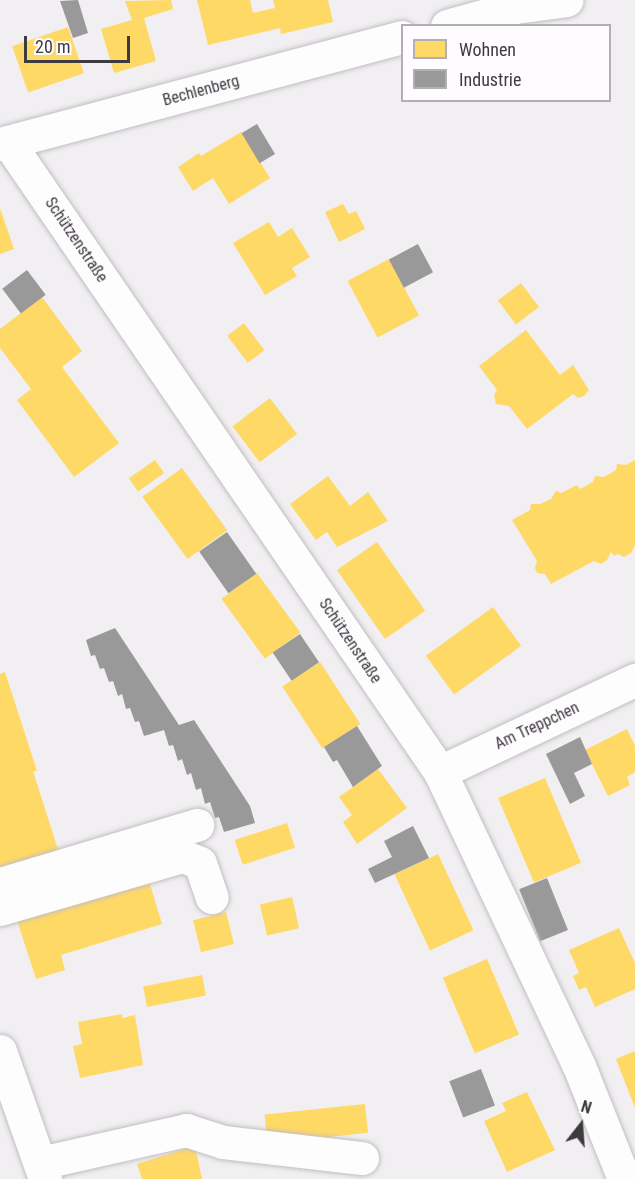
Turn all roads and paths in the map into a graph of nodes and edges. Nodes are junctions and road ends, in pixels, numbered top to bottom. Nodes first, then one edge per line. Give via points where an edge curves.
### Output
1 (567, 0) edge
2 (454, 24) edge
3 (401, 37) edge
4 (4, 143) edge
5 (635, 680) edge
6 (440, 772) junction
7 (196, 825) dead end
8 (0, 884) edge
9 (212, 897) dead end
10 (0, 909) edge
11 (0, 1051) edge
12 (362, 1158) dead end
13 (43, 1171) edge
14 (624, 1179) edge

1 - 2 street via 515,7
3 - 4 street, Bechlenberg
4 - 6 street, Schützenstraße
5 - 6 street, Am Treppchen
6 - 14 street, Schützenstraße via 579,1066
7 - 8 street
9 - 10 street via 200,863 183,856
11 - 13 street
12 - 13 street via 223,1142 186,1130

